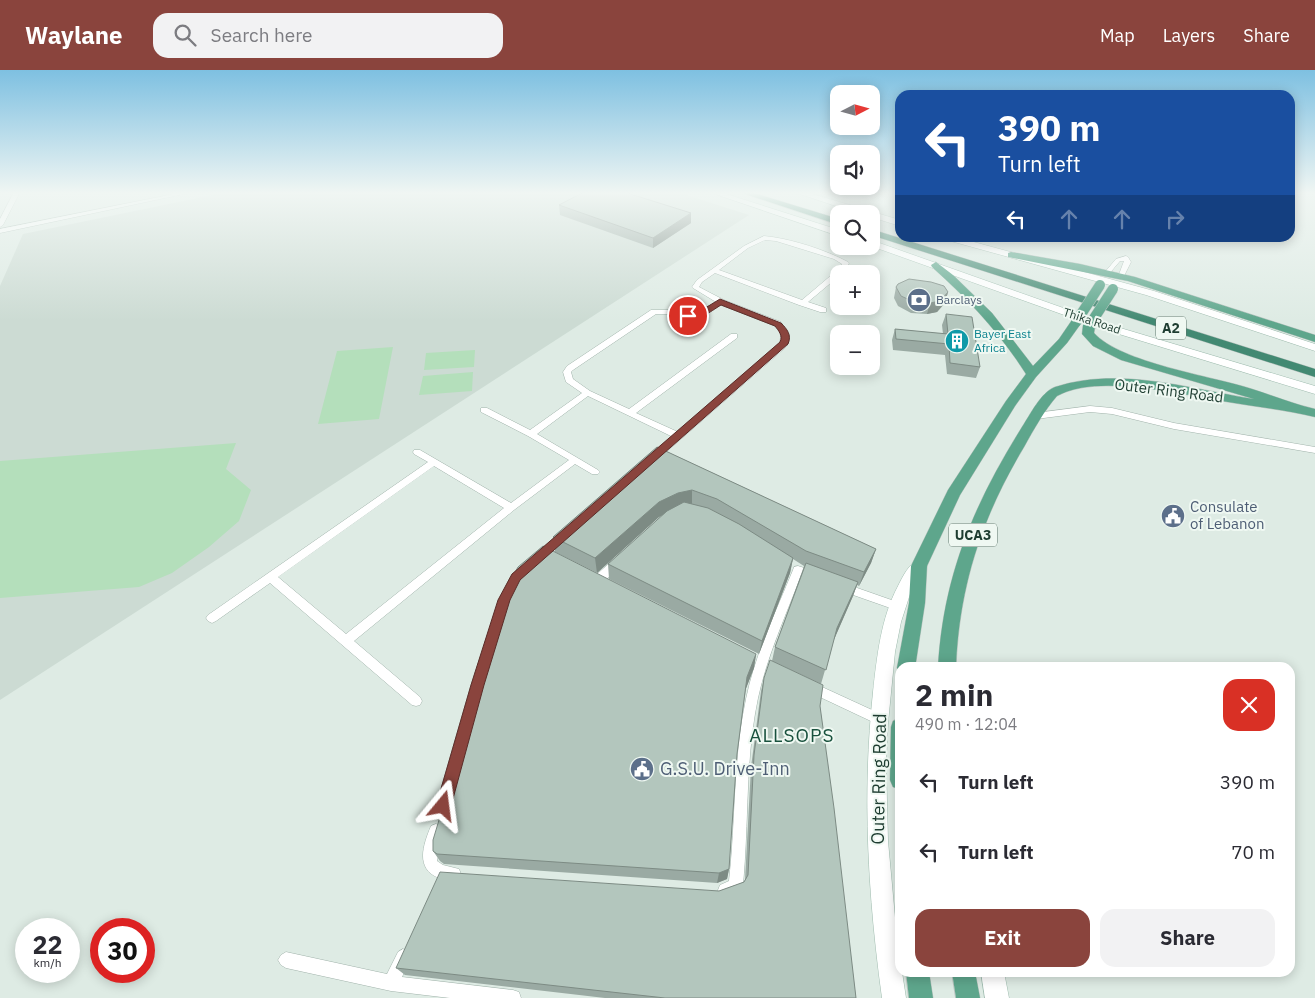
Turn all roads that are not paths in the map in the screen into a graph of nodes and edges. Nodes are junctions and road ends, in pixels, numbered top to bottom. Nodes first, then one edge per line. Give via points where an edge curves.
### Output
1 (880, 236) edge
2 (895, 242) edge
3 (895, 242) edge
4 (928, 242) edge
5 (964, 242) edge
6 (880, 245) edge
7 (939, 260) junction
8 (713, 270) junction
9 (1104, 279) junction
10 (1117, 283) junction
11 (1148, 284) junction
12 (720, 302) junction
13 (802, 303) junction
14 (1182, 304) junction
15 (823, 310) dead end
16 (734, 336) dead end
17 (1315, 339) edge
18 (1315, 348) edge
19 (1315, 363) edge
20 (1315, 373) edge
21 (1032, 374) junction
22 (1315, 390) edge
23 (587, 393) junction
24 (1285, 406) junction
25 (484, 410) dead end
26 (631, 412) junction
27 (1315, 413) edge
28 (1036, 416) junction
29 (531, 434) junction
30 (679, 436) junction
31 (1315, 450) edge
32 (417, 452) dead end
33 (574, 460) junction
34 (649, 462) edge
35 (433, 463) junction
36 (595, 472) dead end
37 (511, 508) junction
38 (575, 527) edge
39 (627, 554) edge
40 (919, 566) junction
41 (270, 578) junction
42 (599, 580) edge
43 (896, 606) junction
44 (212, 618) dead end
45 (346, 641) junction
46 (907, 662) edge
47 (947, 662) edge
48 (795, 679) edge
49 (416, 702) dead end
50 (878, 719) junction
51 (471, 875) edge
52 (709, 891) edge
53 (410, 941) edge
54 (286, 960) dead end
55 (918, 977) edge
56 (964, 977) edge
57 (993, 977) edge
58 (391, 983) junction
59 (467, 995) edge
60 (513, 998) edge
61 (894, 998) edge
62 (921, 998) edge
63 (968, 998) edge
64 (997, 998) edge

1 - 3 highway, Thika Road / A2
2 - 7 highway, Thika Road / A2
4 - 19 highway, Thika Road / A2
5 - 9 main road
6 - 7 main road, Thika Road
7 - 20 highway, Thika Road / A2
7 - 21 main road via 956,283 1007,336
7 - 22 main road, Thika Road via 1113,329
8 - 12 street via 695,287
8 - 13 street
8 - 13 street via 756,241 770,238 846,263
9 - 10 main road
9 - 10 street, Outer Ring Road via 1118,260 1126,258 1128,262
9 - 21 main road, Outer Ring Road, bridge via 1063,341
10 - 11 main road
10 - 14 main road
10 - 24 main road, Outer Ring Road, bridge via 1089,330 1097,344 1125,358 1248,392
11 - 14 main road
11 - 17 main road
12 - 23 street via 695,316 654,312 570,368 567,372 569,380
12 - 30 street via 778,324 786,339
13 - 15 street
14 - 18 main road
16 - 26 street
21 - 40 main road, Outer Ring Road / UCA3 via 953,494
23 - 26 street
23 - 29 street
24 - 27 main road
24 - 28 main road, Outer Ring Road / UCA3 via 1140,384 1098,383 1054,392
25 - 29 street
26 - 30 street
28 - 31 street via 1090,409
28 - 47 main road, Outer Ring Road / UCA3 via 990,494 967,548 958,580
29 - 33 street
30 - 34 street
32 - 35 street
33 - 36 street
33 - 37 street
35 - 37 street
35 - 41 street
37 - 45 street
38 - 51 street via 549,555 516,577 504,600 477,685 430,863 440,877
39 - 42 street
40 - 43 main road, Outer Ring Road / UCA3
40 - 46 main road, Outer Ring Road / UCA3 via 917,603
41 - 44 street
41 - 45 street
43 - 50 main road, Outer Ring Road / UCA3
43 - 52 street via 794,567 753,691 743,767 736,885 717,892
45 - 49 street
48 - 50 street
50 - 61 main road, Outer Ring Road / UCA3 via 877,854
53 - 58 street
54 - 58 street
55 - 62 main road
56 - 63 main road
57 - 64 main road
58 - 59 street
59 - 60 street

